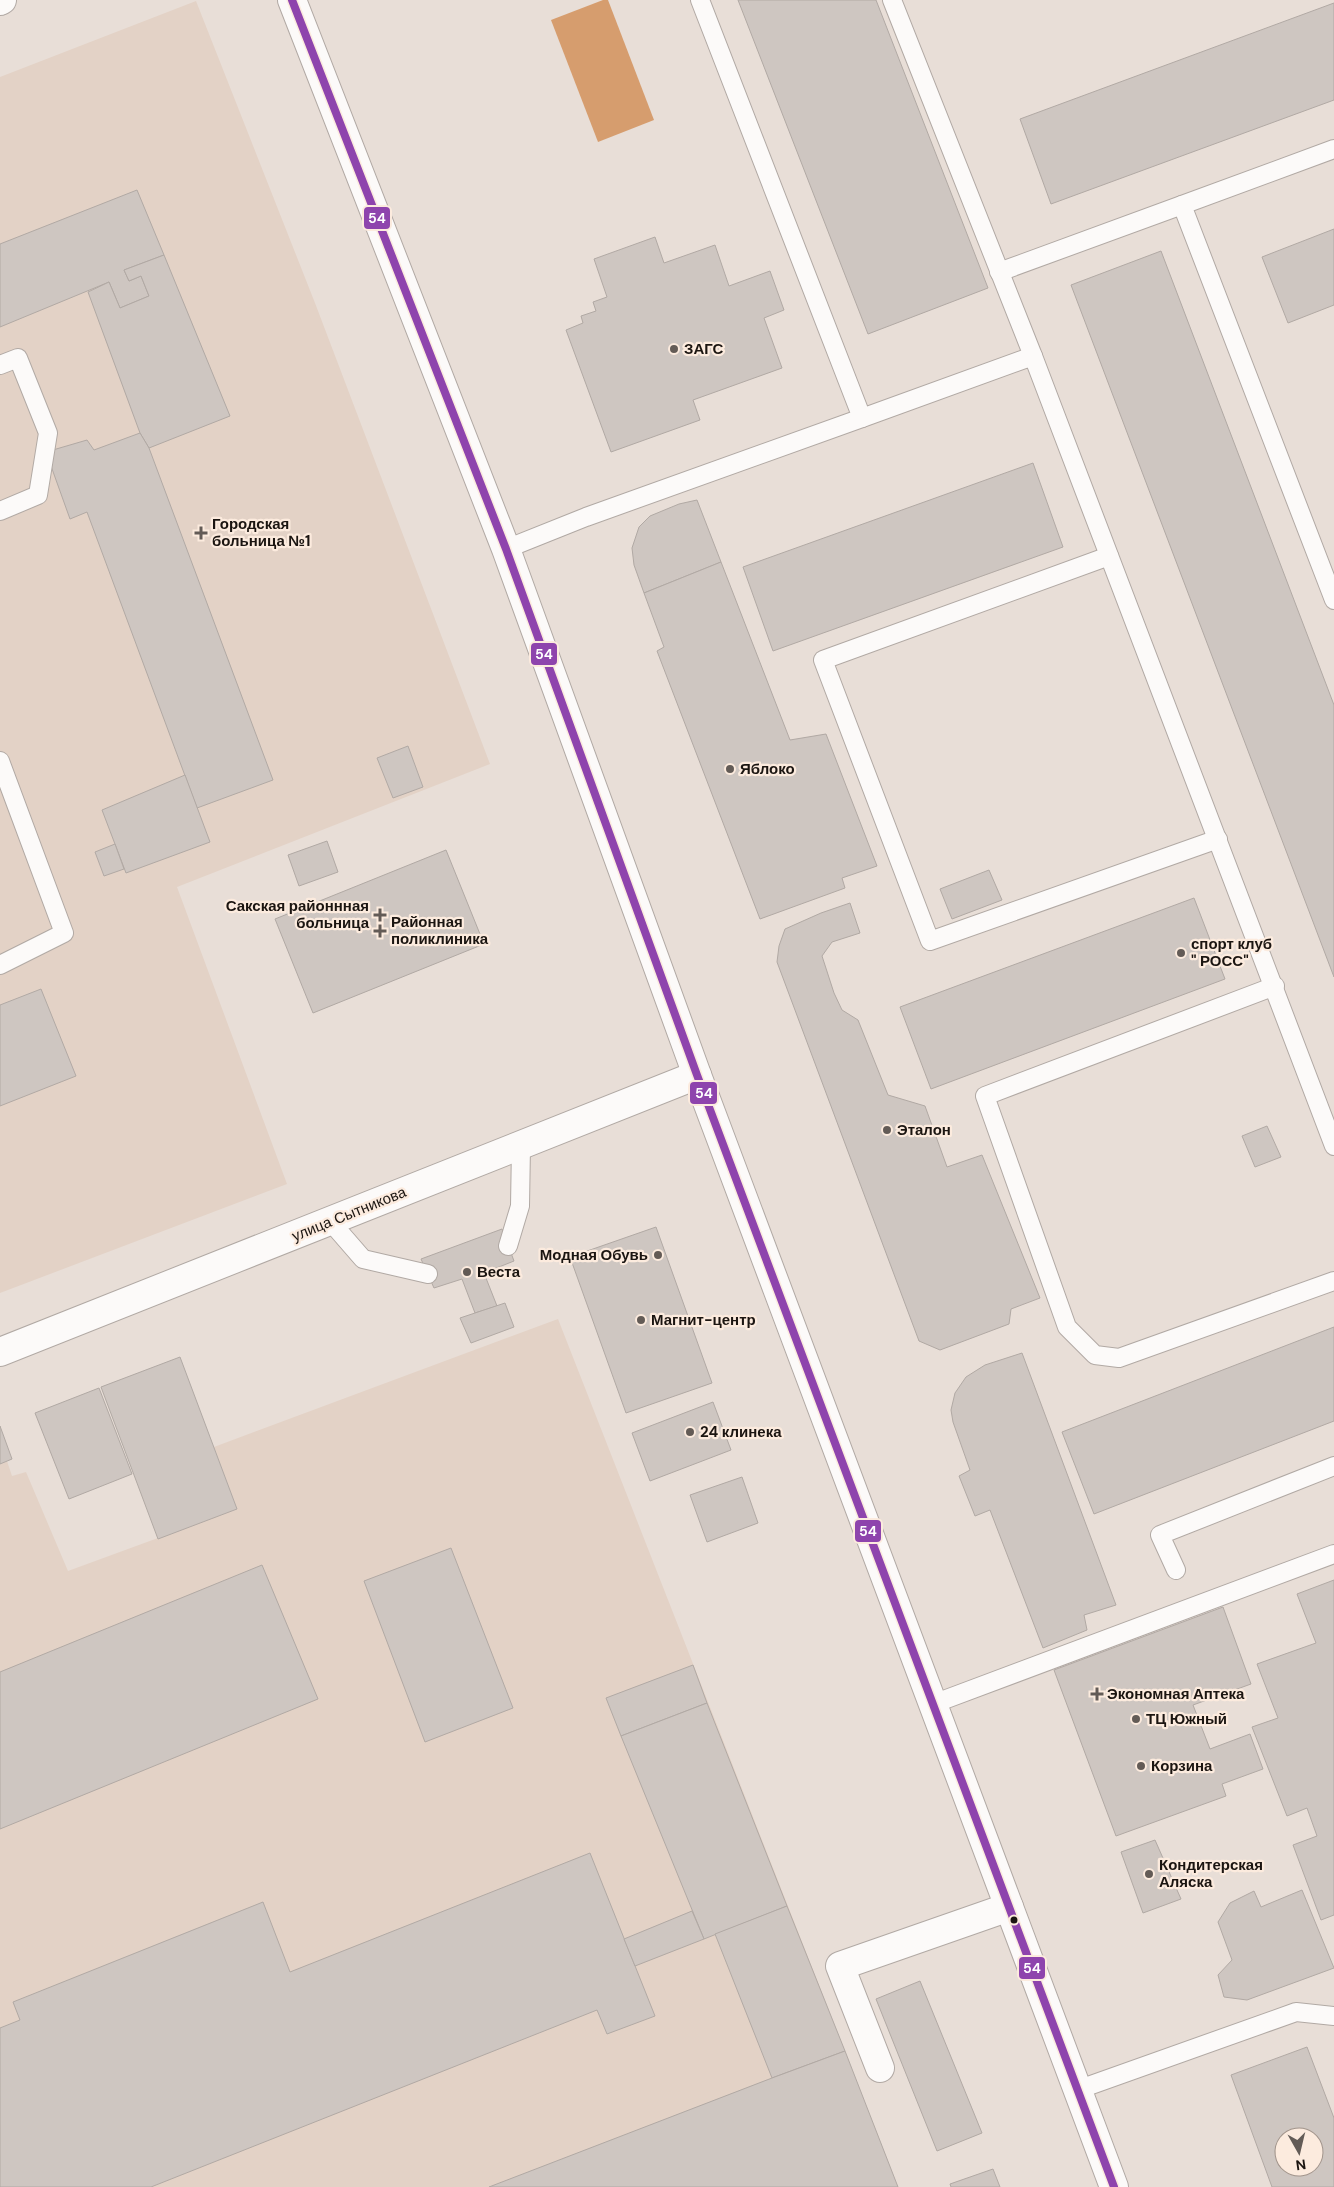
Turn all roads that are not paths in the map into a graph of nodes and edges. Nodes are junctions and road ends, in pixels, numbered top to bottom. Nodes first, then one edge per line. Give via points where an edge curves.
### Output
1 (292, 0) edge
2 (700, 0) edge
3 (892, 0) edge
4 (1334, 149) edge
5 (1182, 205) junction
6 (1000, 272) junction
7 (1033, 356) junction
8 (0, 365) edge
9 (862, 418) junction
10 (0, 511) edge
11 (506, 549) junction
12 (1110, 556) junction
13 (1334, 600) edge
14 (0, 761) edge
15 (1218, 839) junction
16 (0, 965) edge
17 (1274, 986) junction
18 (698, 1076) junction
19 (521, 1146) junction
20 (1334, 1146) edge
21 (330, 1221) junction
22 (508, 1246) dead end
23 (428, 1274) dead end
24 (1334, 1281) edge
25 (0, 1352) edge
26 (1334, 1466) edge
27 (1334, 1554) edge
28 (1176, 1570) dead end
29 (933, 1704) junction
30 (1009, 1907) junction
31 (1334, 2016) edge
32 (880, 2068) dead end
33 (1078, 2090) junction
34 (1114, 2187) edge

1 - 11 street
2 - 9 lane
3 - 6 lane
4 - 5 lane
5 - 6 lane
5 - 13 lane
6 - 7 lane
7 - 9 lane
7 - 12 lane
8 - 10 lane via 18,358 48,433 38,494
9 - 11 lane
11 - 18 street
12 - 15 lane
12 - 15 lane via 823,660 926,932 930,941
14 - 16 lane via 64,933
15 - 17 lane
17 - 20 lane
17 - 24 lane via 985,1096 1068,1327 1095,1355 1119,1358
18 - 19 street, улица Сытникова
18 - 29 street
19 - 21 street, улица Сытникова
19 - 22 lane via 520,1206
21 - 23 lane via 363,1259
21 - 25 street, улица Сытникова
26 - 28 lane via 1160,1535
27 - 29 lane
29 - 30 street
30 - 32 street via 840,1966
30 - 33 street
31 - 33 lane via 1296,2012
33 - 34 street

